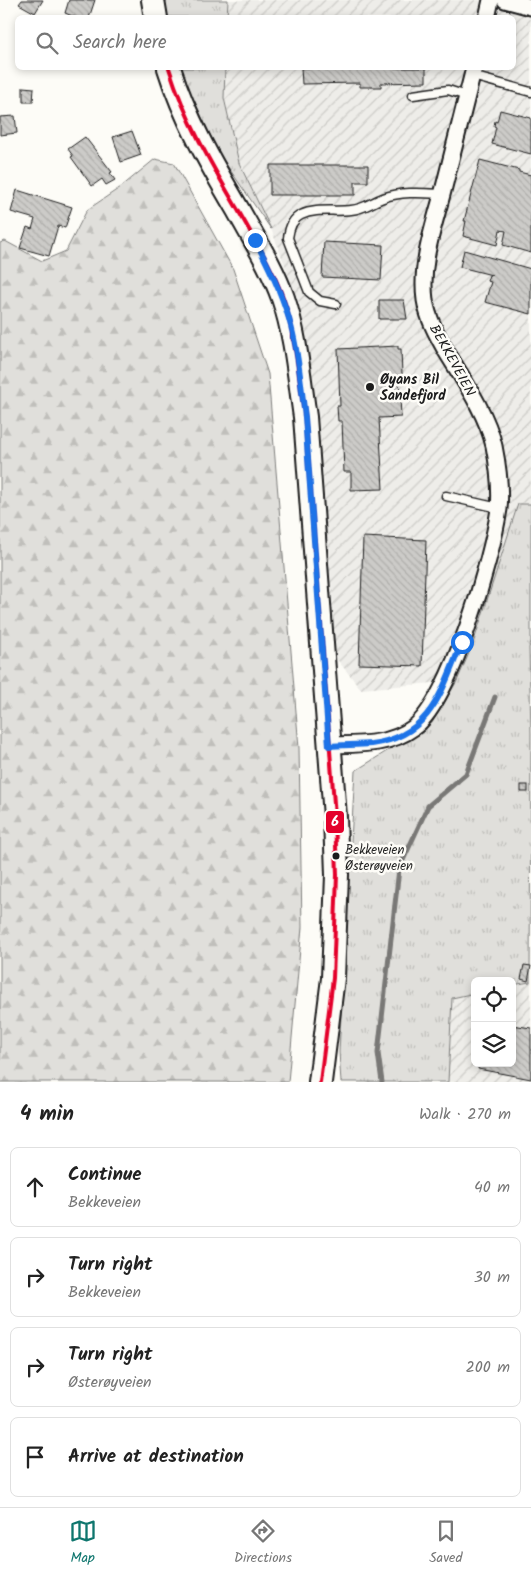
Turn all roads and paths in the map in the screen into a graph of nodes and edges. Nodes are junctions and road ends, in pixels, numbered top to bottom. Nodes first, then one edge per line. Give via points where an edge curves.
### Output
1 (153, 0) edge
2 (491, 0) edge
3 (504, 0) edge
4 (531, 7) edge
5 (156, 15) edge
6 (488, 15) edge
7 (170, 70) edge
8 (473, 72) edge
9 (531, 92) edge
10 (414, 96) dead end
11 (467, 96) junction
12 (442, 194) junction
13 (336, 304) dead end
14 (446, 496) dead end
15 (499, 508) junction
16 (329, 746) junction
17 (320, 1082) edge

1 - 5 main road
2 - 6 street
3 - 4 street
7 - 16 main road via 196,136 271,270 292,328 305,417
8 - 9 lane
8 - 11 street, BEKKEVEIEN
10 - 11 lane via 448,90
11 - 12 street, BEKKEVEIEN
12 - 13 lane via 384,197 366,207 316,211 299,216 293,222 288,238 308,292 320,300
12 - 15 street, BEKKEVEIEN via 425,258 425,300 433,329 478,405 494,444 499,473
14 - 15 lane
15 - 16 street, BEKKEVEIEN via 488,558 462,642 426,718 393,739 372,744
16 - 17 main road via 337,874 333,978

